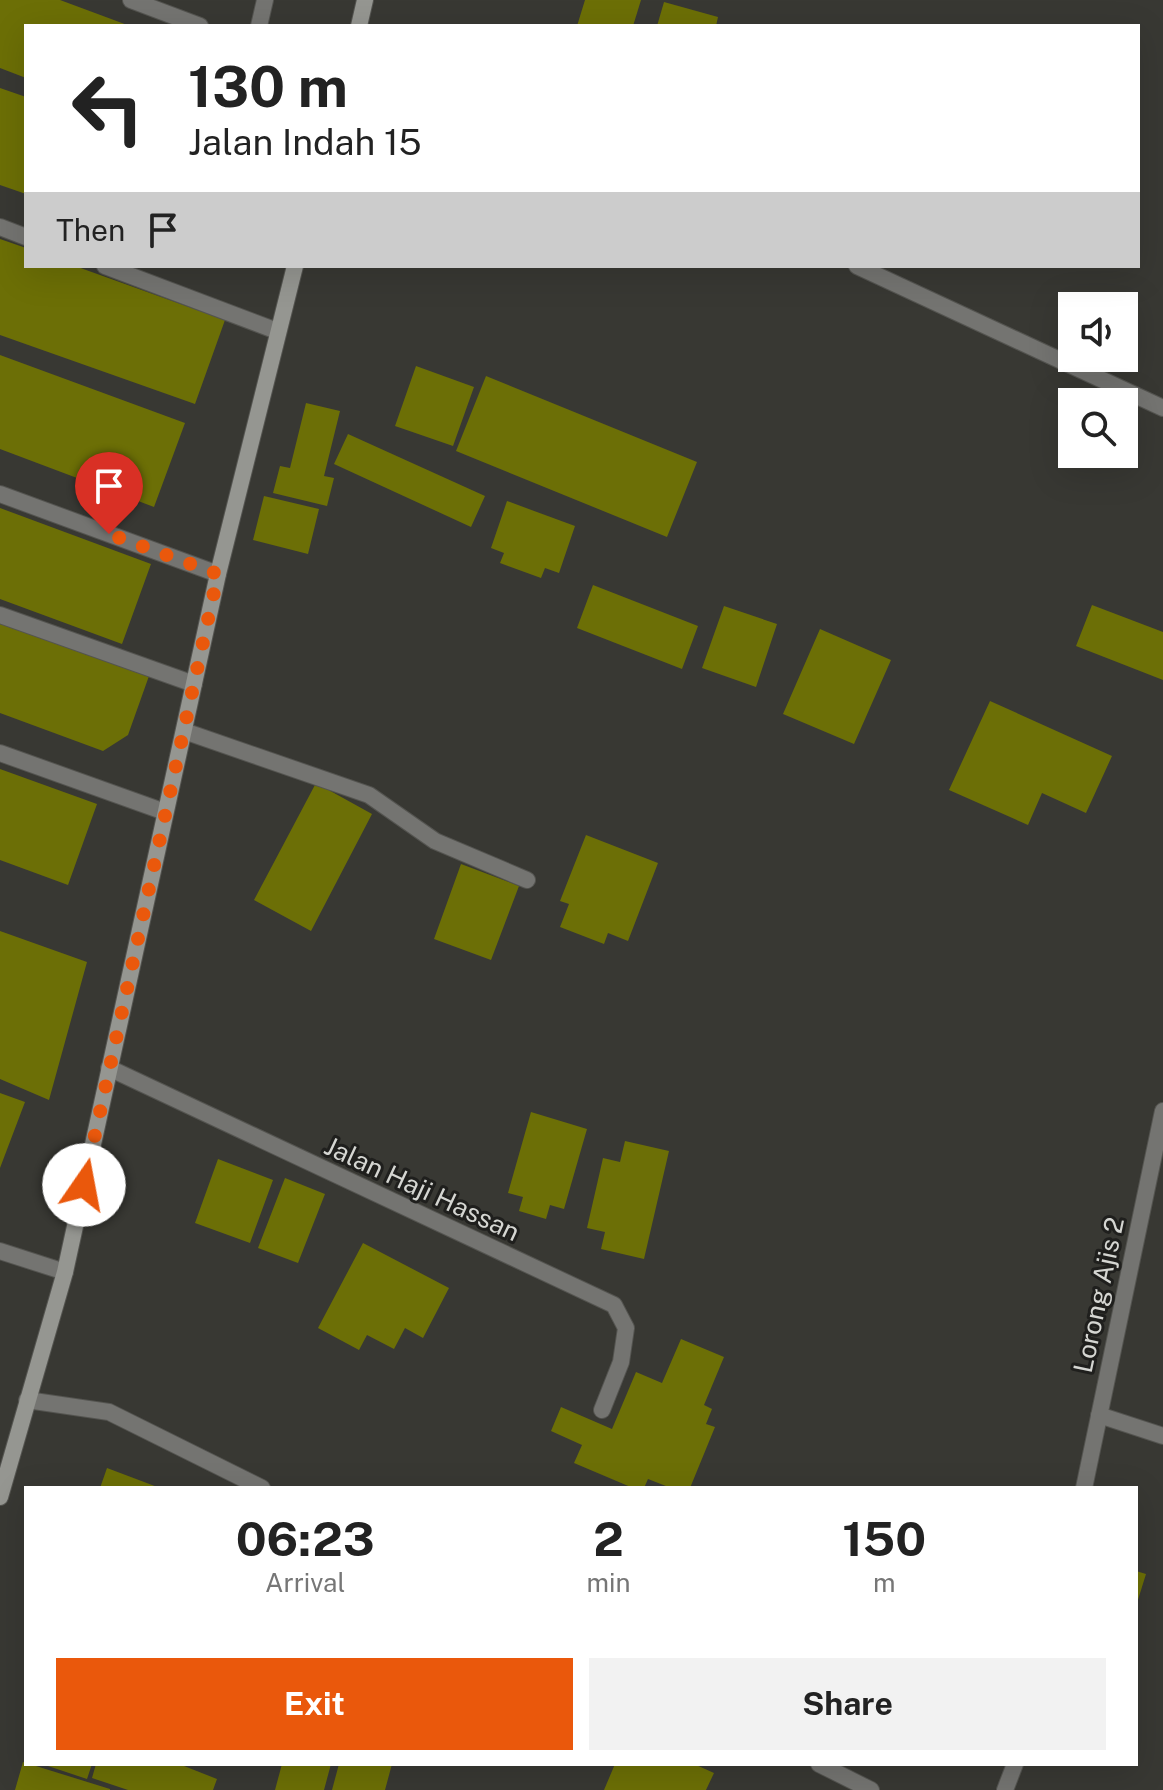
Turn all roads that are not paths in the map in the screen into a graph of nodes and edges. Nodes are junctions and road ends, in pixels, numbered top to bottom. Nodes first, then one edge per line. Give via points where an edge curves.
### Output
1 (131, 0) edge
2 (265, 0) edge
3 (365, 0) edge
4 (195, 24) edge
5 (259, 24) edge
6 (359, 24) edge
7 (0, 227) edge
8 (24, 236) edge
9 (110, 268) edge
10 (294, 268) edge
11 (861, 268) edge
12 (277, 331) junction
13 (1163, 408) edge
14 (0, 494) edge
15 (218, 574) junction
16 (0, 615) edge
17 (194, 684) junction
18 (184, 731) junction
19 (0, 753) edge
20 (165, 812) junction
21 (527, 880) dead end
22 (109, 1068) junction
23 (1163, 1111) edge
24 (0, 1251) edge
25 (65, 1272) junction
26 (27, 1400) junction
27 (602, 1410) dead end
28 (1099, 1415) junction
29 (1163, 1436) edge
30 (258, 1486) edge
31 (1084, 1486) edge
32 (0, 1497) edge
33 (823, 1766) edge
34 (1014, 1766) edge
35 (871, 1790) edge
36 (1005, 1790) edge

1 - 4 street
2 - 5 street
3 - 6 street
7 - 8 street
9 - 12 street
10 - 12 street
11 - 13 street
12 - 15 street
14 - 15 street
15 - 17 street
16 - 17 street
17 - 18 street
18 - 20 street
18 - 21 street via 369,795 435,841
19 - 20 street
20 - 22 street
22 - 25 street
22 - 27 street, Jalan Haji Hassan via 614,1305 626,1328 621,1362
23 - 28 street, Lorong Ajis 2
24 - 25 street
25 - 26 street
26 - 30 street via 109,1412
26 - 32 street
28 - 29 street
28 - 31 street, Lorong Ajis 2
33 - 35 street
34 - 36 street

